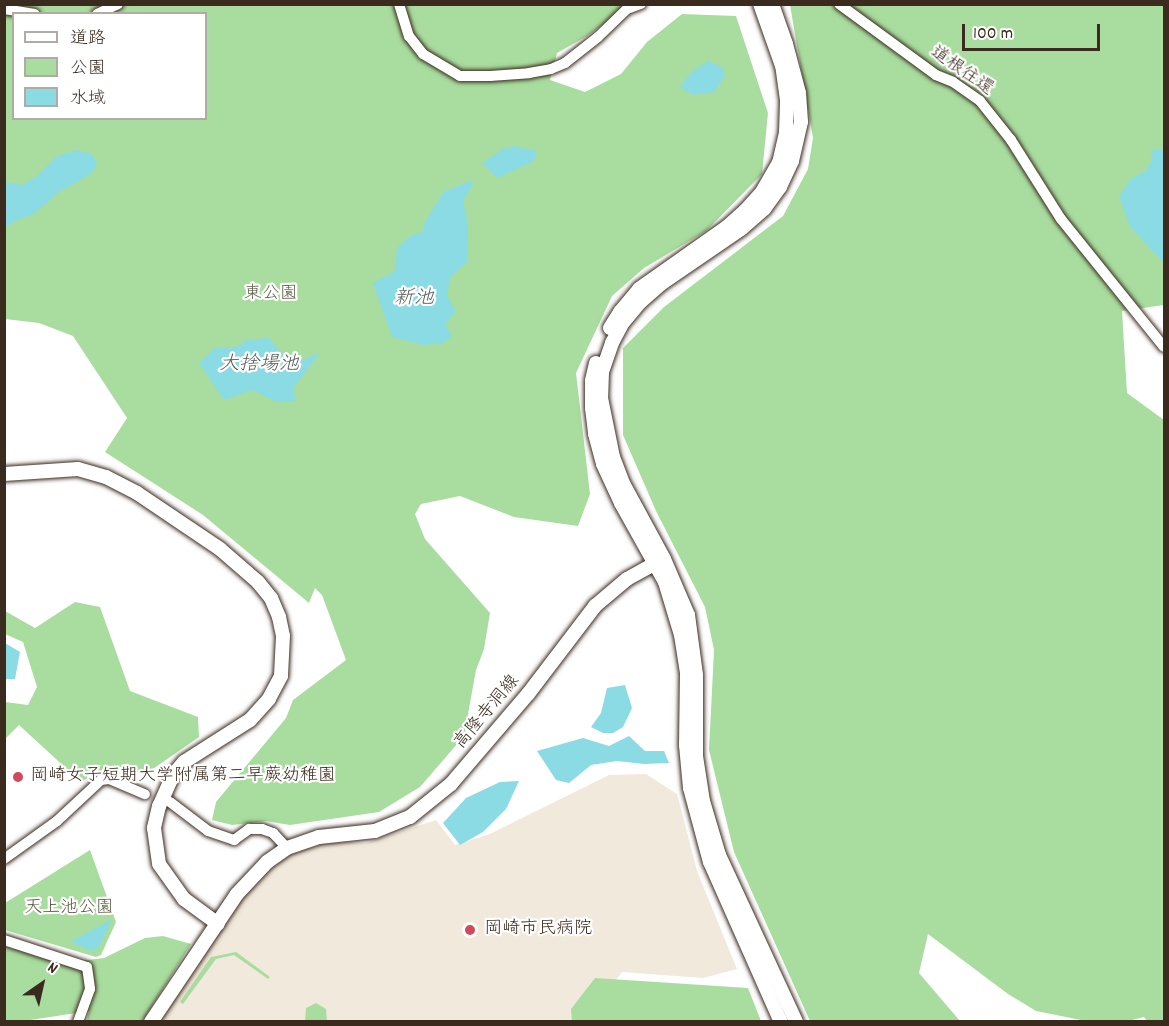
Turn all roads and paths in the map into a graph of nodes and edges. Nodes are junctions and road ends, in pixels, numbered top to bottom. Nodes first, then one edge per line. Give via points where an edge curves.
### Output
1 (118, 4) edge
2 (399, 4) edge
3 (640, 4) edge
4 (760, 4) edge
5 (772, 4) edge
6 (838, 4) edge
7 (4, 9) edge
8 (23, 12) edge
9 (101, 12) edge
10 (1164, 346) edge
11 (4, 474) edge
12 (660, 561) junction
13 (145, 794) dead end
14 (170, 802) dead end
15 (287, 848) junction
16 (4, 859) edge
17 (218, 924) junction
18 (4, 940) edge
19 (779, 1004) junction
20 (78, 1022) edge
21 (151, 1022) edge
22 (781, 1022) edge
23 (796, 1022) edge

1 - 9 street
2 - 3 street via 409,36 423,54 460,75 490,76 529,73 565,63 627,9
4 - 12 street via 782,66 787,100 786,132 779,163 745,211 639,289 605,337 592,381 595,434 603,464 621,503
5 - 12 street via 799,93 801,122 780,187 764,209 741,229 641,301 622,324 602,372 601,398 613,457
6 - 10 street, 道根往還 via 980,102 1011,140 1061,219
7 - 8 street
11 - 17 street via 78,469 106,477 137,493 220,549 258,582 270,598 283,636 281,676 269,699 250,720 184,762 173,775 154,828 159,864 184,899
12 - 15 street, 高隆寺洞線 via 627,579 595,606 452,784 410,817 375,831 319,837
12 - 19 street via 685,654 690,788 710,862
13 - 16 street via 109,779 101,780 57,821
14 - 15 street via 208,831 234,840 249,829 262,829 273,833
15 - 17 street via 267,862 237,894
17 - 21 street
18 - 20 street via 87,967 90,988
19 - 22 street
19 - 23 street

